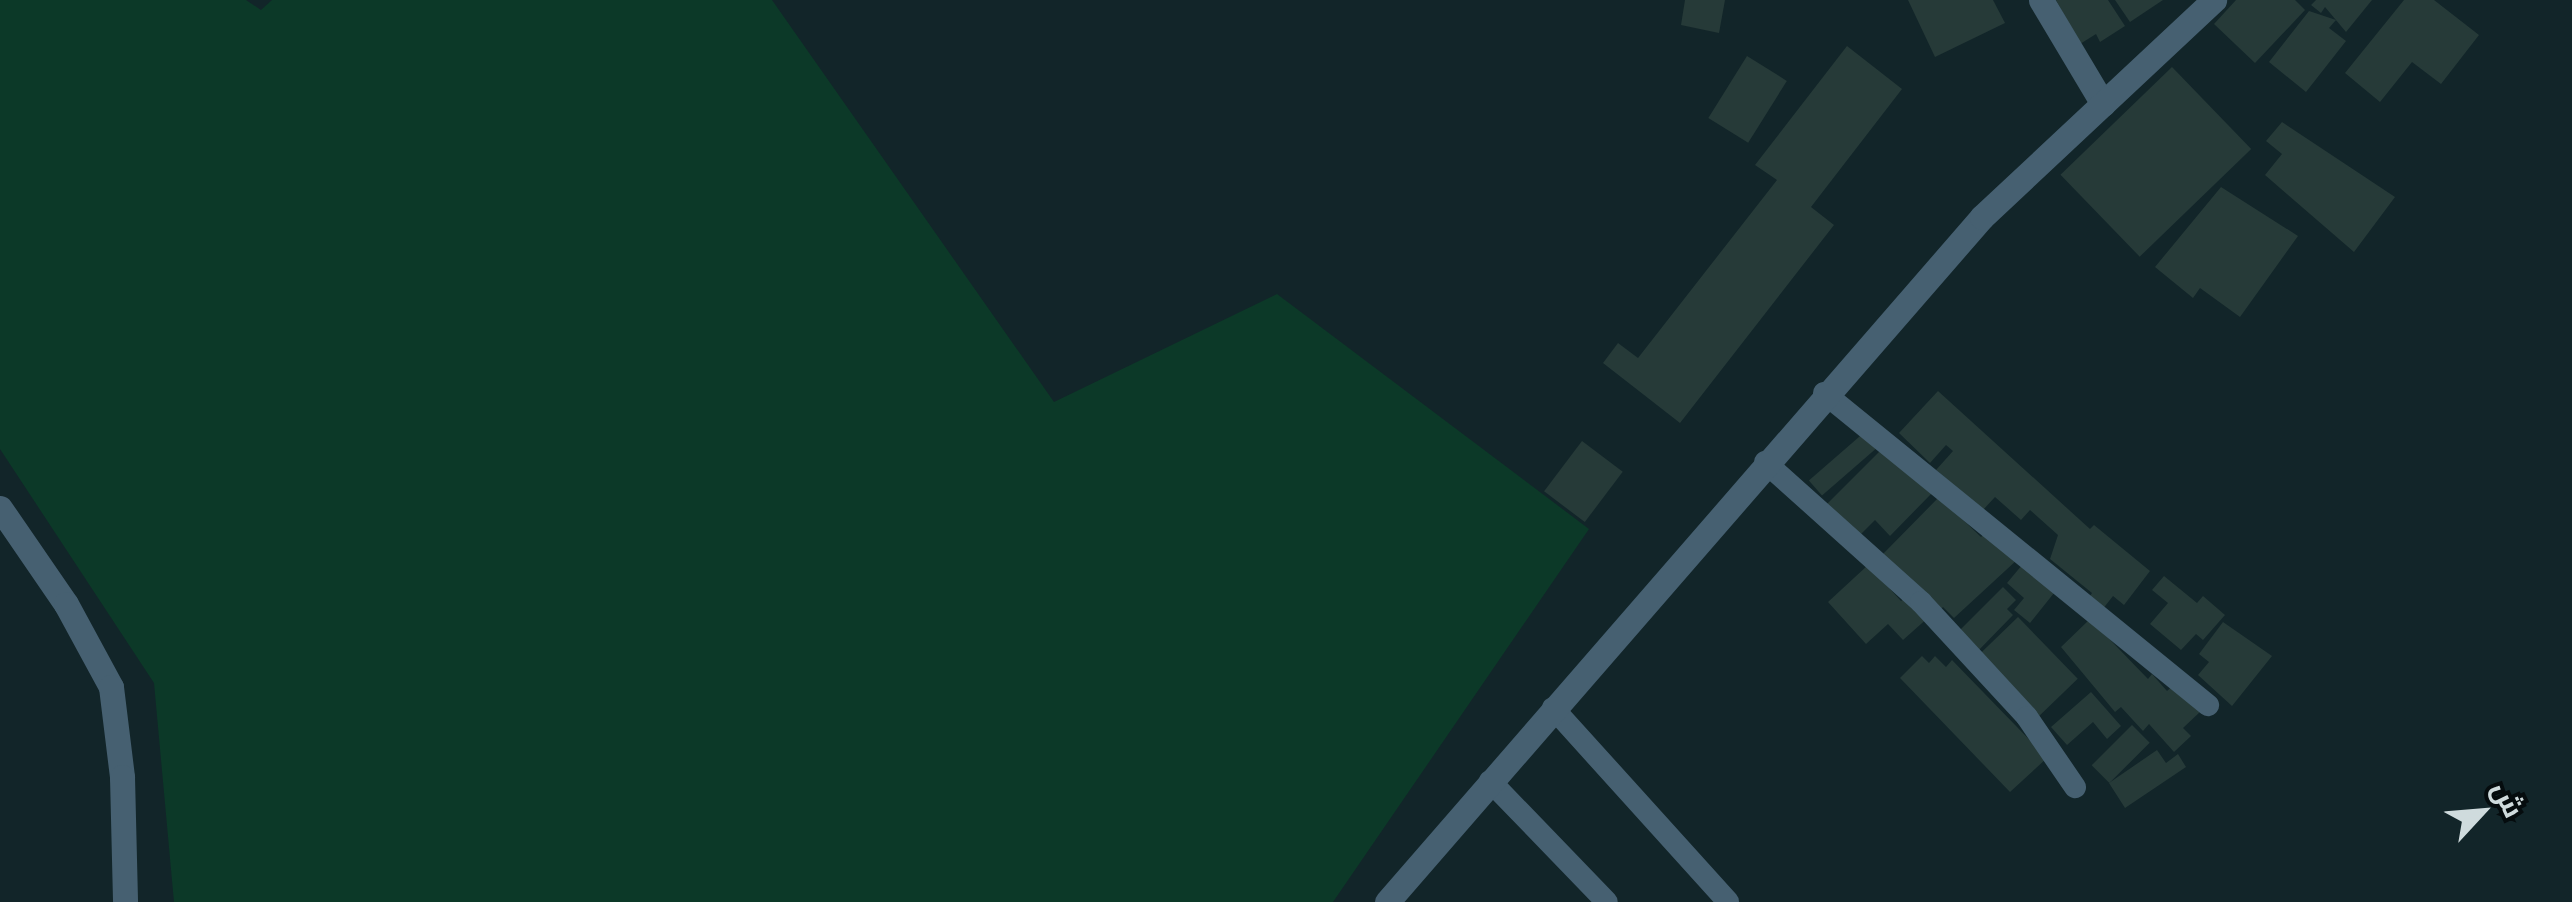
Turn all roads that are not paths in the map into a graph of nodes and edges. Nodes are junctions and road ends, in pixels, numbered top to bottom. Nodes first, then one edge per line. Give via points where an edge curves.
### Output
1 (2040, 0) edge
2 (2214, 0) edge
3 (2103, 104) junction
4 (1824, 393) junction
5 (1765, 462) junction
6 (0, 508) edge
7 (2208, 705) dead end
8 (1553, 708) junction
9 (1490, 781) junction
10 (2075, 787) dead end
11 (1394, 899) edge
12 (125, 902) edge
13 (1607, 902) edge
14 (1728, 902) edge

1 - 3 street
2 - 3 street
3 - 4 street via 1982,217
4 - 5 street
4 - 7 lane
5 - 8 street
5 - 10 lane via 1920,602 2028,717
6 - 12 street via 66,604 110,687 122,777
8 - 9 street
8 - 14 lane
9 - 11 street
9 - 13 lane

